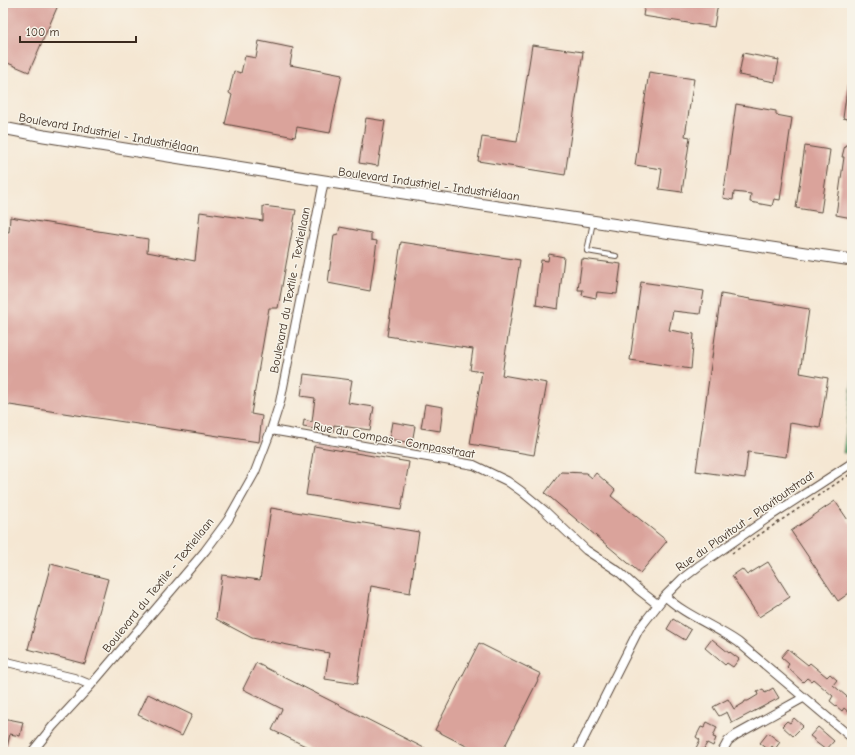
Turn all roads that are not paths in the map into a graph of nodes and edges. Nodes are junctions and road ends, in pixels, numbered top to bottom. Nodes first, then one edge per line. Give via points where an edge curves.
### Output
1 (3, 128) edge
2 (324, 181) junction
3 (593, 221) junction
4 (616, 256) dead end
5 (852, 260) edge
6 (271, 430) junction
7 (852, 463) edge
8 (665, 596) junction
9 (657, 604) junction
10 (3, 661) edge
11 (91, 685) junction
12 (803, 698) junction
13 (852, 738) edge
14 (32, 752) edge
15 (577, 752) edge
16 (722, 752) edge

1 - 2 main road, Boulevard Industriel - Industriélaan
2 - 3 main road, Boulevard Industriel - Industriélaan
2 - 6 street, Boulevard du Textile - Textiellaan via 293,341 280,402
3 - 4 lane via 587,251
3 - 5 main road, Boulevard Industriel - Industriélaan
6 - 9 street, Rue du Compas - Compasstraat via 474,465 521,491 586,550 618,571
6 - 11 street, Boulevard du Textile - Textiellaan via 255,472 228,520 205,551
7 - 8 street, Rue du Plavitout - Plavitoutstraat via 700,565
8 - 9 street, Rue du Plavitout - Plavitoutstraat
8 - 12 street via 738,642
9 - 15 street, Rue du Plavitout - Plavitoutstraat via 629,647
10 - 11 street via 74,678
11 - 14 street, Boulevard du Textile - Textiellaan
12 - 13 street
12 - 16 street via 736,735 728,741

